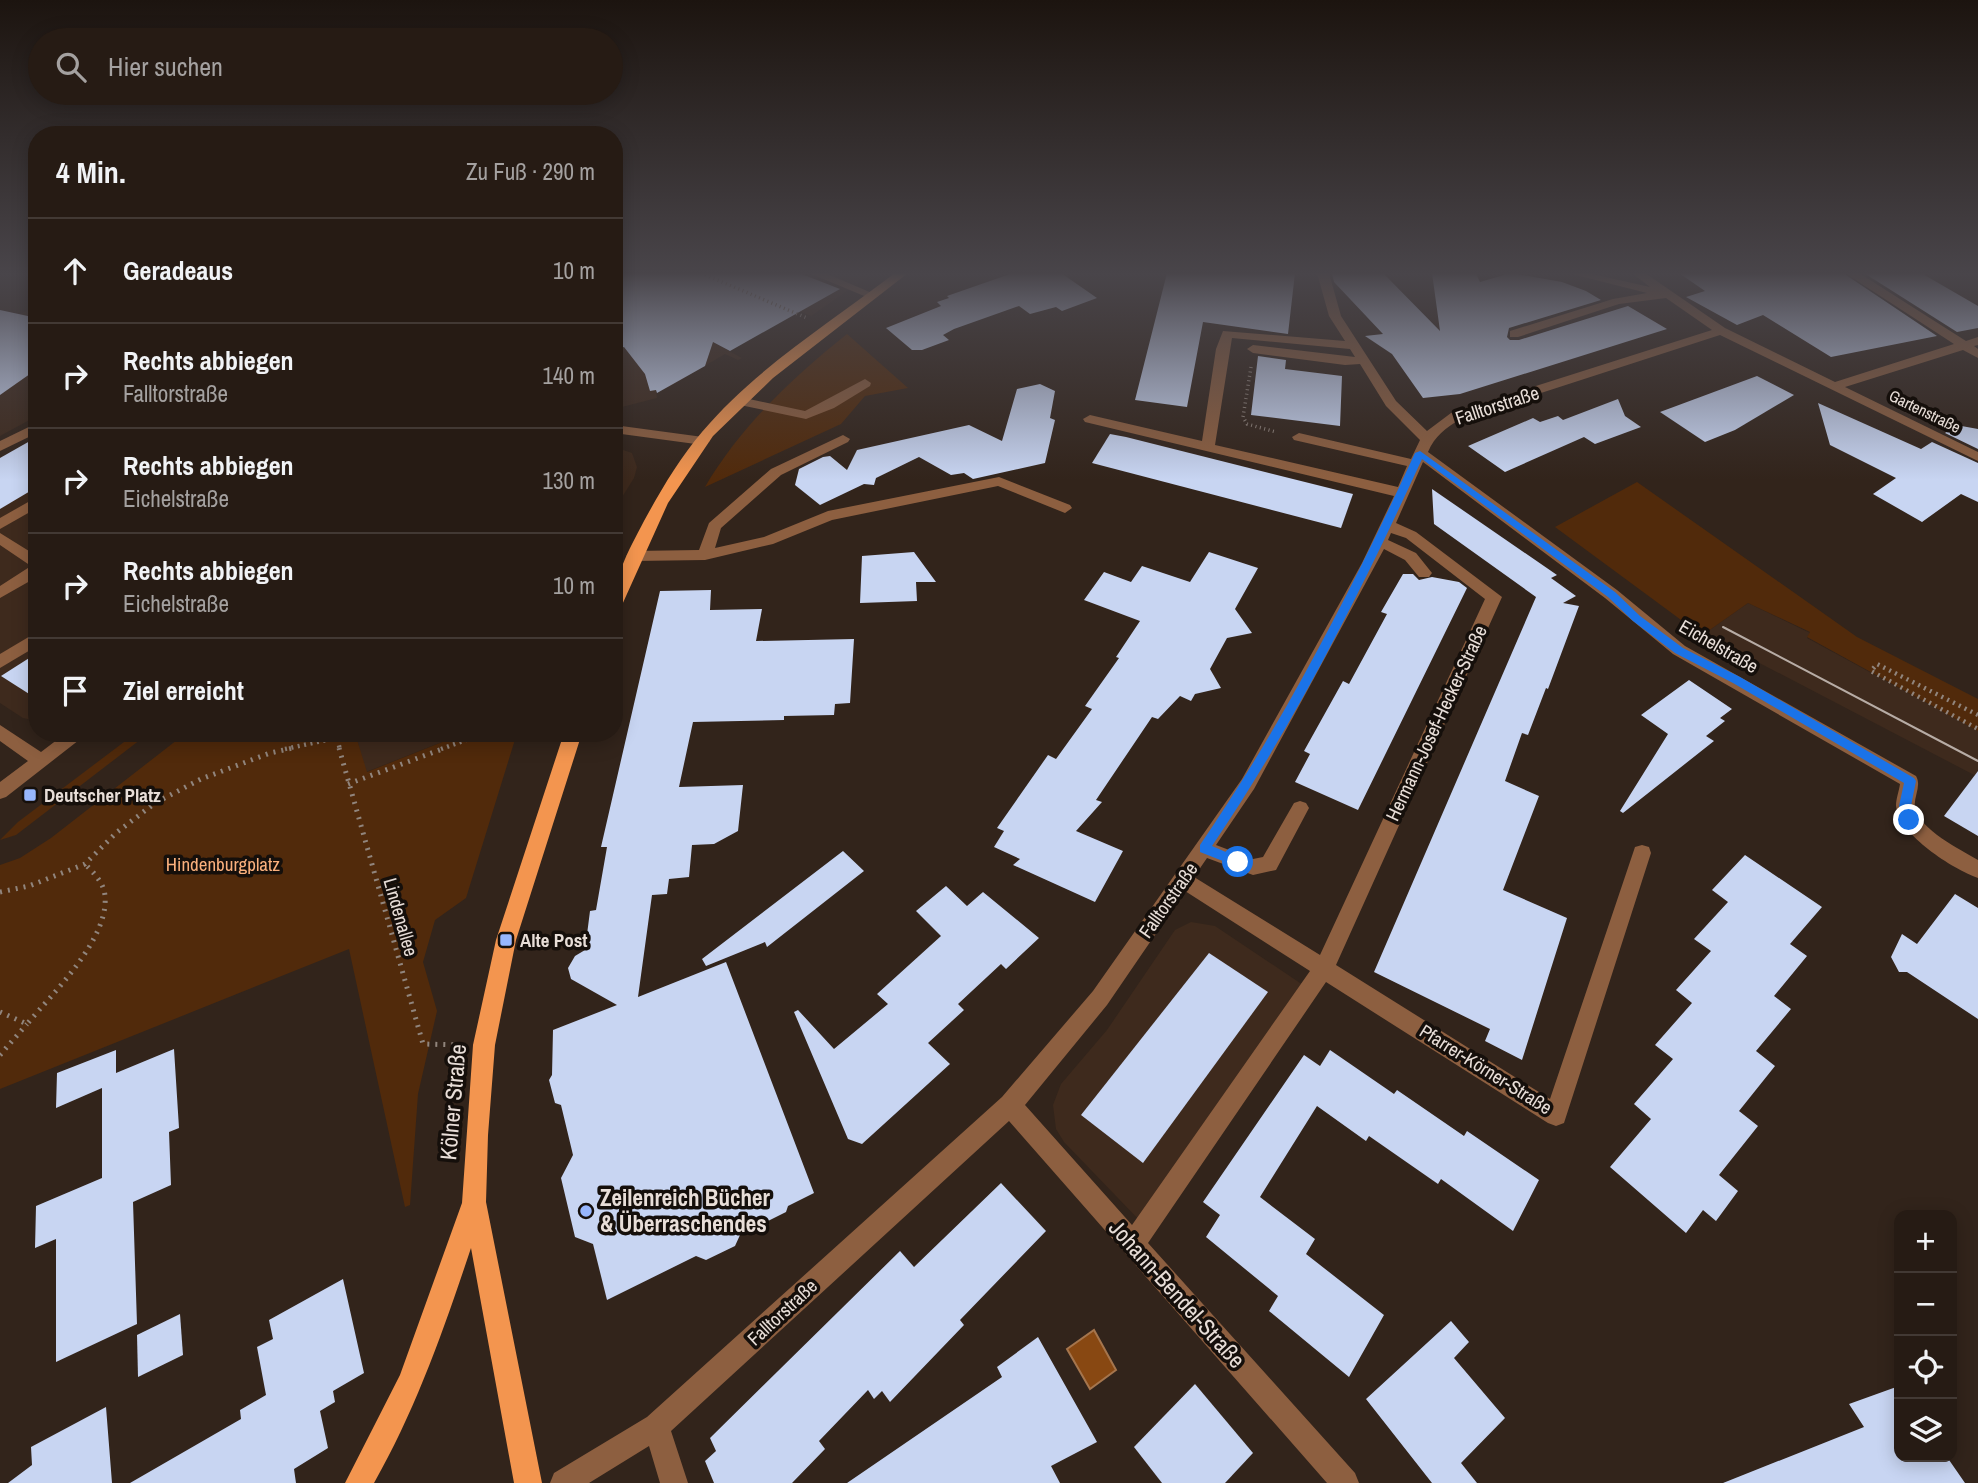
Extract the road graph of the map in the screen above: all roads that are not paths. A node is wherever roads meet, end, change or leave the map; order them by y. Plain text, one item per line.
1 (813, 342) edge
2 (1224, 342) edge
3 (1314, 342) edge
4 (1352, 342) edge
5 (1686, 342) edge
6 (1744, 342) edge
7 (1959, 342) edge
8 (1973, 342) edge
9 (1963, 345) junction
10 (1354, 346) junction
11 (1253, 349) dead end
12 (1978, 354) edge
13 (1363, 360) junction
14 (865, 383) dead end
15 (1834, 386) junction
16 (740, 401) junction
17 (1090, 419) dead end
18 (623, 428) edge
19 (28, 432) edge
20 (843, 439) dead end
21 (703, 441) junction
22 (1299, 442) dead end
23 (0, 447) edge
24 (1208, 448) junction
25 (1418, 457) junction
26 (1978, 457) edge
27 (1402, 493) junction
28 (28, 507) edge
29 (1065, 508) dead end
30 (0, 524) edge
31 (1382, 534) junction
32 (0, 538) edge
33 (705, 555) junction
34 (634, 556) junction
35 (28, 557) edge
36 (1424, 573) dead end
37 (623, 574) edge
38 (28, 576) edge
39 (0, 593) edge
40 (28, 644) edge
41 (0, 662) edge
42 (0, 732) edge
43 (67, 742) edge
44 (570, 742) edge
45 (41, 761) junction
46 (0, 792) edge
47 (1300, 808) dead end
48 (1204, 849) junction
49 (1642, 853) dead end
50 (1978, 870) edge
51 (1183, 880) junction
52 (1324, 968) junction
53 (1010, 1105) junction
54 (474, 1202) junction
55 (1133, 1244) junction
56 (656, 1426) junction
57 (359, 1483) edge
58 (528, 1483) edge
59 (564, 1483) edge
60 (674, 1483) edge
61 (1345, 1483) edge

1 - 16 main road
2 - 24 street
3 - 10 street
4 - 10 street, Eichelstraße
5 - 25 street, Falltorstraße
6 - 15 street, Gartenstraße
7 - 9 street
8 - 9 street
9 - 12 street
9 - 15 street
10 - 13 street, Eichelstraße
11 - 13 street
13 - 25 street, Eichelstraße
14 - 16 street
15 - 26 street, Gartenstraße
16 - 21 main road
17 - 24 street
18 - 21 street
19 - 23 street
20 - 33 street
21 - 34 main road
22 - 25 street
24 - 27 street
25 - 27 street, Falltorstraße
25 - 50 street, Eichelstraße
27 - 31 street, Falltorstraße
28 - 30 street
29 - 33 street
31 - 36 street
31 - 48 street, Falltorstraße
31 - 52 street, Hermann-Josef-Hecker-Straße
32 - 35 street
33 - 34 street
34 - 37 main road
38 - 39 street
40 - 41 street
42 - 45 street
43 - 45 street
44 - 54 main road, Kölner Straße
45 - 46 street
47 - 48 street
48 - 51 street, Falltorstraße
49 - 52 street, Pfarrer-Körner-Straße
51 - 52 street, Pfarrer-Körner-Straße
51 - 53 street, Falltorstraße
52 - 55 street
53 - 55 street, Johann-Bendel-Straße
53 - 56 street, Falltorstraße
54 - 57 main road
54 - 58 main road, Kölner Straße
55 - 61 street, Johann-Bendel-Straße
56 - 59 street, Falltorstraße
56 - 60 street

